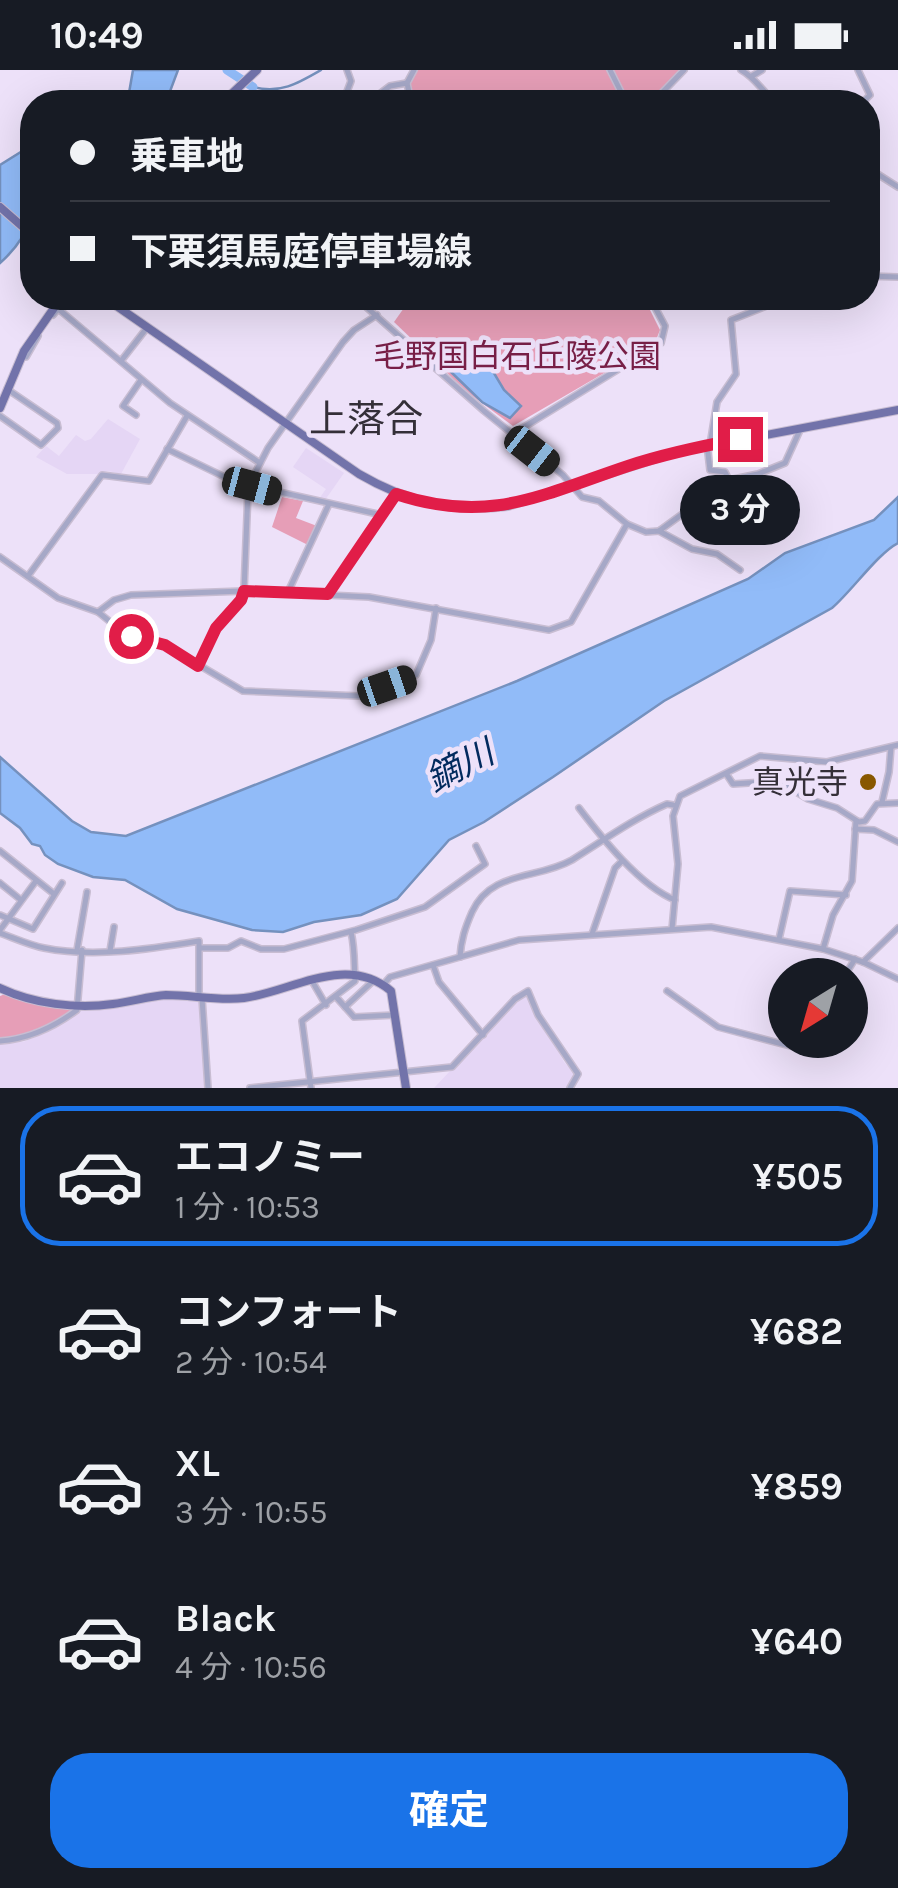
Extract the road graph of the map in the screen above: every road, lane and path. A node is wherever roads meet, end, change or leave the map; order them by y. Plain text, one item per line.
1 (257, 70) edge
2 (414, 70) edge
3 (684, 70) edge
4 (742, 70) edge
5 (762, 70) edge
6 (752, 76) junction
7 (407, 83) junction
8 (237, 90) edge
9 (385, 90) edge
10 (408, 90) edge
11 (665, 90) edge
12 (762, 90) edge
13 (0, 207) edge
14 (20, 224) edge
15 (53, 310) edge
16 (57, 310) edge
17 (59, 310) edge
18 (121, 310) edge
19 (371, 310) edge
20 (656, 310) edge
21 (756, 310) edge
22 (377, 315) junction
23 (146, 329) junction
24 (21, 357) junction
25 (121, 362) junction
26 (142, 380) junction
27 (8, 389) junction
28 (0, 408) edge
29 (898, 410) edge
30 (136, 415) dead end
31 (0, 416) edge
32 (187, 416) junction
33 (285, 423) junction
34 (801, 428) junction
35 (511, 434) junction
36 (708, 445) junction
37 (167, 449) junction
38 (260, 462) junction
39 (729, 480) junction
40 (249, 486) junction
41 (572, 486) junction
42 (396, 494) junction
43 (702, 498) junction
44 (725, 500) junction
45 (330, 503) junction
46 (790, 510) dead end
47 (382, 515) junction
48 (627, 524) junction
49 (658, 532) junction
50 (740, 534) dead end
51 (0, 557) edge
52 (740, 570) dead end
53 (28, 576) junction
54 (244, 591) junction
55 (288, 592) junction
56 (328, 594) junction
57 (436, 608) junction
58 (98, 612) junction
59 (198, 666) junction
60 (894, 746) edge
61 (726, 774) junction
62 (882, 802) junction
63 (898, 804) edge
64 (674, 805) junction
65 (579, 808) dead end
66 (856, 820) junction
67 (855, 829) junction
68 (604, 839) junction
69 (898, 842) edge
70 (476, 846) dead end
71 (0, 851) edge
72 (622, 861) junction
73 (36, 881) junction
74 (0, 883) edge
75 (62, 883) dead end
76 (87, 892) dead end
77 (54, 894) junction
78 (846, 895) junction
79 (22, 900) junction
80 (675, 900) junction
81 (0, 915) edge
82 (7, 920) junction
83 (114, 927) dead end
84 (898, 928) edge
85 (672, 929) junction
86 (0, 931) edge
87 (350, 932) junction
88 (592, 934) junction
89 (779, 939) junction
90 (201, 948) junction
91 (80, 950) junction
92 (110, 950) junction
93 (823, 950) junction
94 (460, 958) junction
95 (849, 958) edge
96 (863, 958) edge
97 (433, 965) junction
98 (868, 965) edge
99 (355, 976) junction
100 (898, 979) edge
101 (311, 980) junction
102 (372, 982) junction
103 (382, 985) junction
104 (0, 988) edge
105 (667, 991) dead end
106 (337, 997) junction
107 (200, 998) junction
108 (326, 1005) junction
109 (78, 1006) junction
110 (345, 1007) junction
111 (395, 1015) junction
112 (482, 1035) junction
113 (768, 1040) edge
114 (0, 1041) edge
115 (404, 1071) junction
116 (311, 1085) edge
117 (208, 1088) edge
118 (250, 1088) edge
119 (406, 1088) edge
120 (570, 1088) edge

1 - 8 main road
2 - 7 street
3 - 11 street
4 - 6 street
5 - 6 street
6 - 12 street
7 - 9 street
7 - 10 street
13 - 14 main road
15 - 24 main road
16 - 24 street
17 - 25 street
18 - 23 main road
19 - 22 street
20 - 35 street
21 - 36 street
22 - 33 street
22 - 35 street
23 - 25 street
23 - 33 main road
24 - 27 main road
25 - 26 street
26 - 30 street
26 - 32 street
27 - 28 main road
27 - 31 street
29 - 34 main road
32 - 37 street
32 - 38 street
33 - 38 street
33 - 42 main road
34 - 36 main road
34 - 39 street
35 - 41 street
36 - 39 street
36 - 41 main road
37 - 40 street
37 - 53 street
38 - 40 street
39 - 43 street
40 - 45 street
40 - 54 street
41 - 42 main road
41 - 48 street
42 - 47 street
43 - 44 street
43 - 49 street
44 - 46 street
44 - 50 street
45 - 47 street
45 - 55 street
47 - 56 street
48 - 49 street
48 - 57 street
49 - 52 street
51 - 53 street
53 - 58 street
54 - 55 street
54 - 58 street
54 - 59 street
55 - 56 street
56 - 57 street
57 - 59 street
58 - 59 street
60 - 61 street
60 - 62 street
61 - 64 street
61 - 66 street
62 - 63 street
62 - 66 street
64 - 68 street
64 - 80 street
65 - 68 street
66 - 67 street
67 - 69 street
67 - 78 street
68 - 72 street
68 - 94 street
70 - 87 street
71 - 73 street
72 - 80 street
72 - 88 street
73 - 77 street
73 - 79 street
74 - 79 street
75 - 77 street
76 - 91 street
77 - 82 street
78 - 89 street
78 - 93 street
79 - 82 street
80 - 85 street
81 - 82 street
82 - 86 street
83 - 92 street
84 - 96 street
85 - 88 street
85 - 89 street
86 - 91 street
87 - 90 street
87 - 99 street
88 - 94 street
89 - 93 street
90 - 92 street
90 - 107 street
91 - 92 street
91 - 109 street
93 - 95 street
94 - 97 street
97 - 103 street
97 - 112 street
98 - 100 street
99 - 101 main road
99 - 102 main road
99 - 106 street
101 - 107 main road
101 - 108 street
102 - 103 main road
102 - 110 street
103 - 111 main road
104 - 109 main road
105 - 113 street
106 - 108 street
106 - 110 street
107 - 109 main road
107 - 117 street
108 - 116 street
109 - 114 street
110 - 111 street
111 - 115 main road
112 - 115 street
112 - 120 street
115 - 116 street
115 - 119 main road
116 - 118 street

